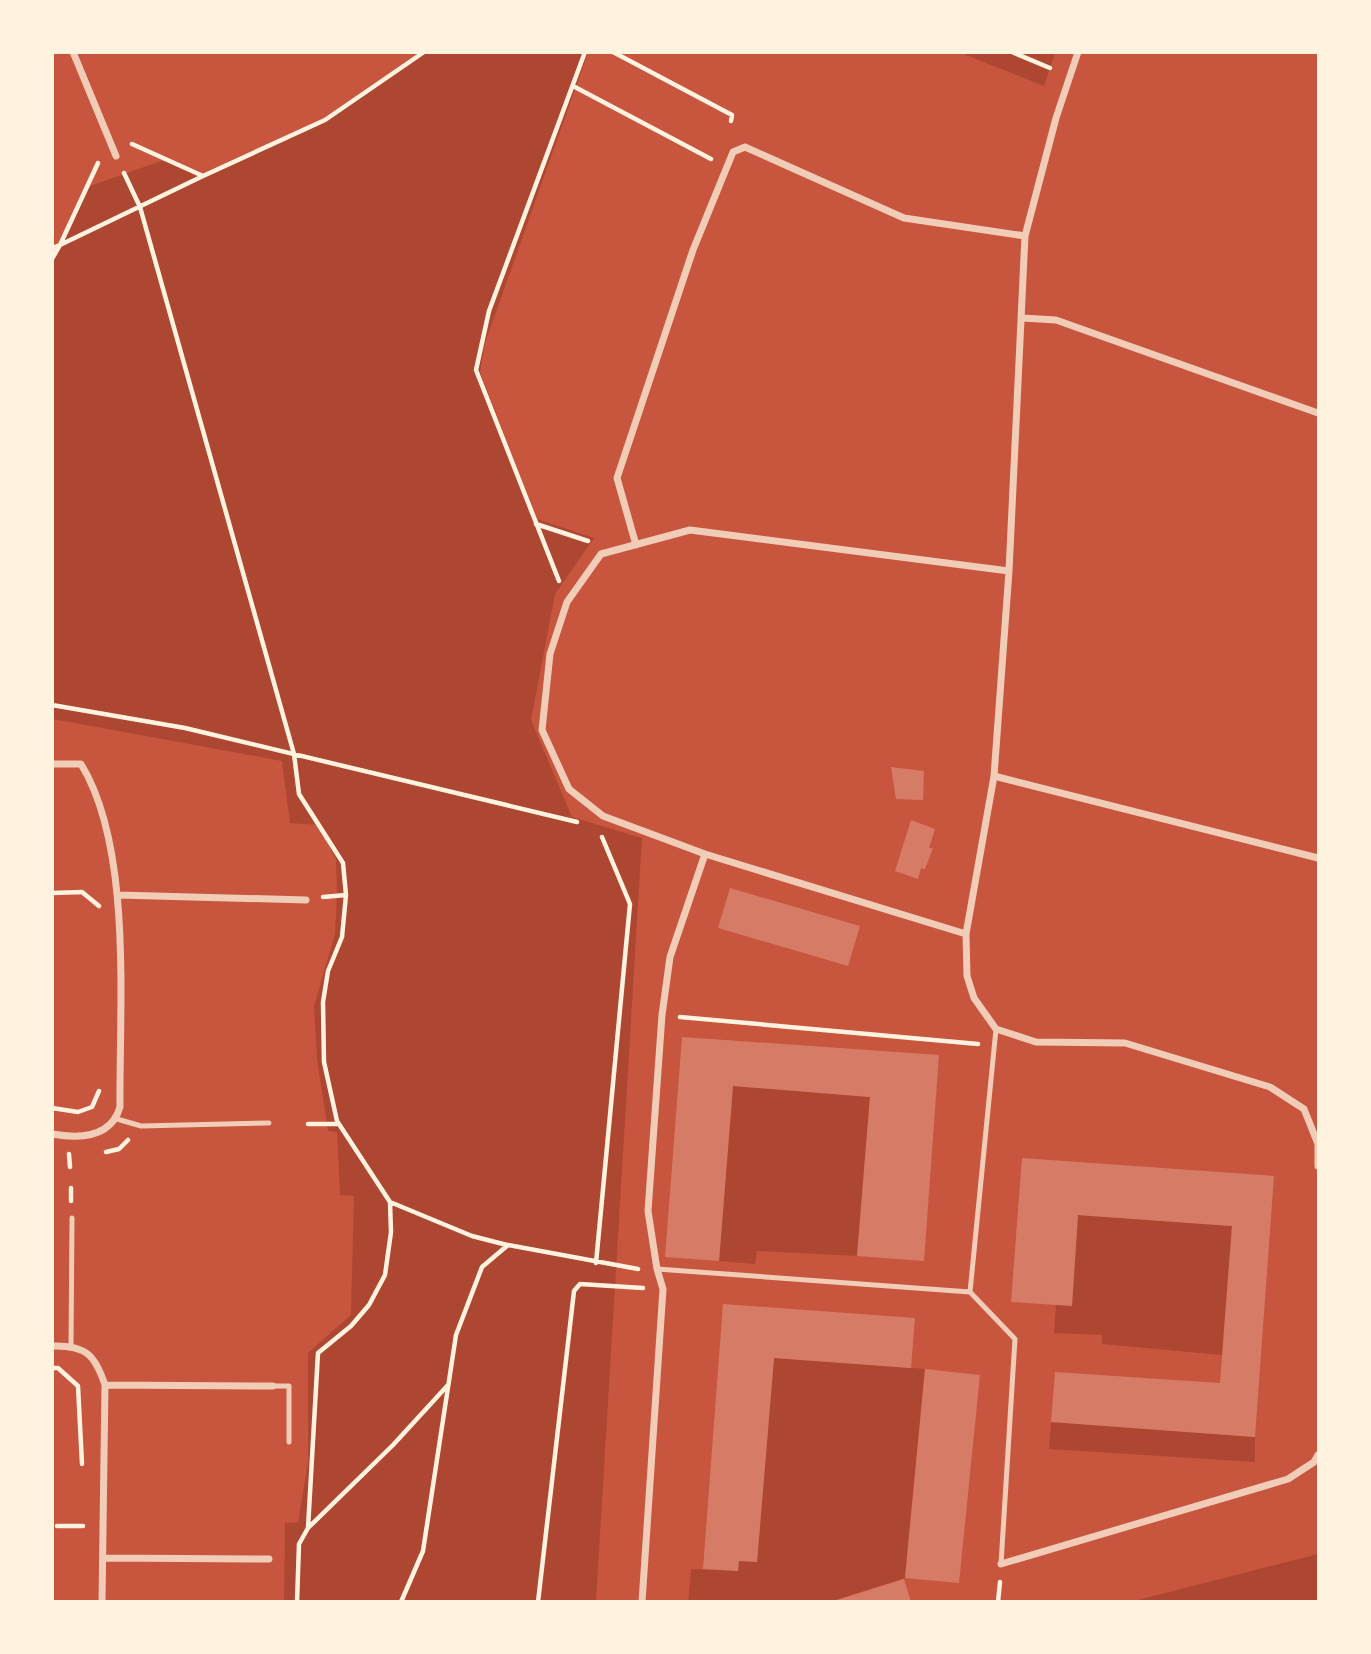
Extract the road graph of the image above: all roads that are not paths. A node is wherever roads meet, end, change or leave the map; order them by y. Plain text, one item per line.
1 (73, 52) edge
2 (1078, 52) edge
3 (117, 156) road end
4 (1025, 236) junction
5 (1022, 318) junction
6 (1318, 413) edge
7 (636, 545) junction
8 (1009, 571) junction
9 (52, 764) edge
10 (994, 775) junction
11 (705, 854) junction
12 (1318, 858) edge
13 (118, 895) junction
14 (306, 900) dead end
15 (966, 934) junction
16 (996, 1029) junction
17 (117, 1119) junction
18 (270, 1123) dead end
19 (52, 1134) edge
20 (1318, 1166) edge
21 (72, 1218) dead end
22 (657, 1269) junction
23 (970, 1292) junction
24 (52, 1346) edge
25 (71, 1346) junction
26 (105, 1385) junction
27 (273, 1386) joint
28 (289, 1442) dead end
29 (1318, 1455) edge
30 (104, 1558) junction
31 (268, 1559) dead end
32 (1002, 1564) joint
33 (102, 1601) edge
34 (642, 1601) edge

1 - 3 street
2 - 4 street
4 - 5 street
4 - 7 street
5 - 6 street
5 - 8 street
7 - 8 street
7 - 11 street
8 - 10 street
9 - 13 street
10 - 12 street
10 - 15 street
11 - 15 street
11 - 22 street
13 - 14 street
13 - 17 street
15 - 16 street
16 - 20 street
16 - 23 lane
17 - 18 lane
17 - 19 street
21 - 25 lane
22 - 23 lane
22 - 34 street
23 - 32 lane
24 - 25 street
25 - 26 street
26 - 27 street
26 - 30 street
27 - 28 lane
29 - 32 street
30 - 31 street
30 - 33 street

